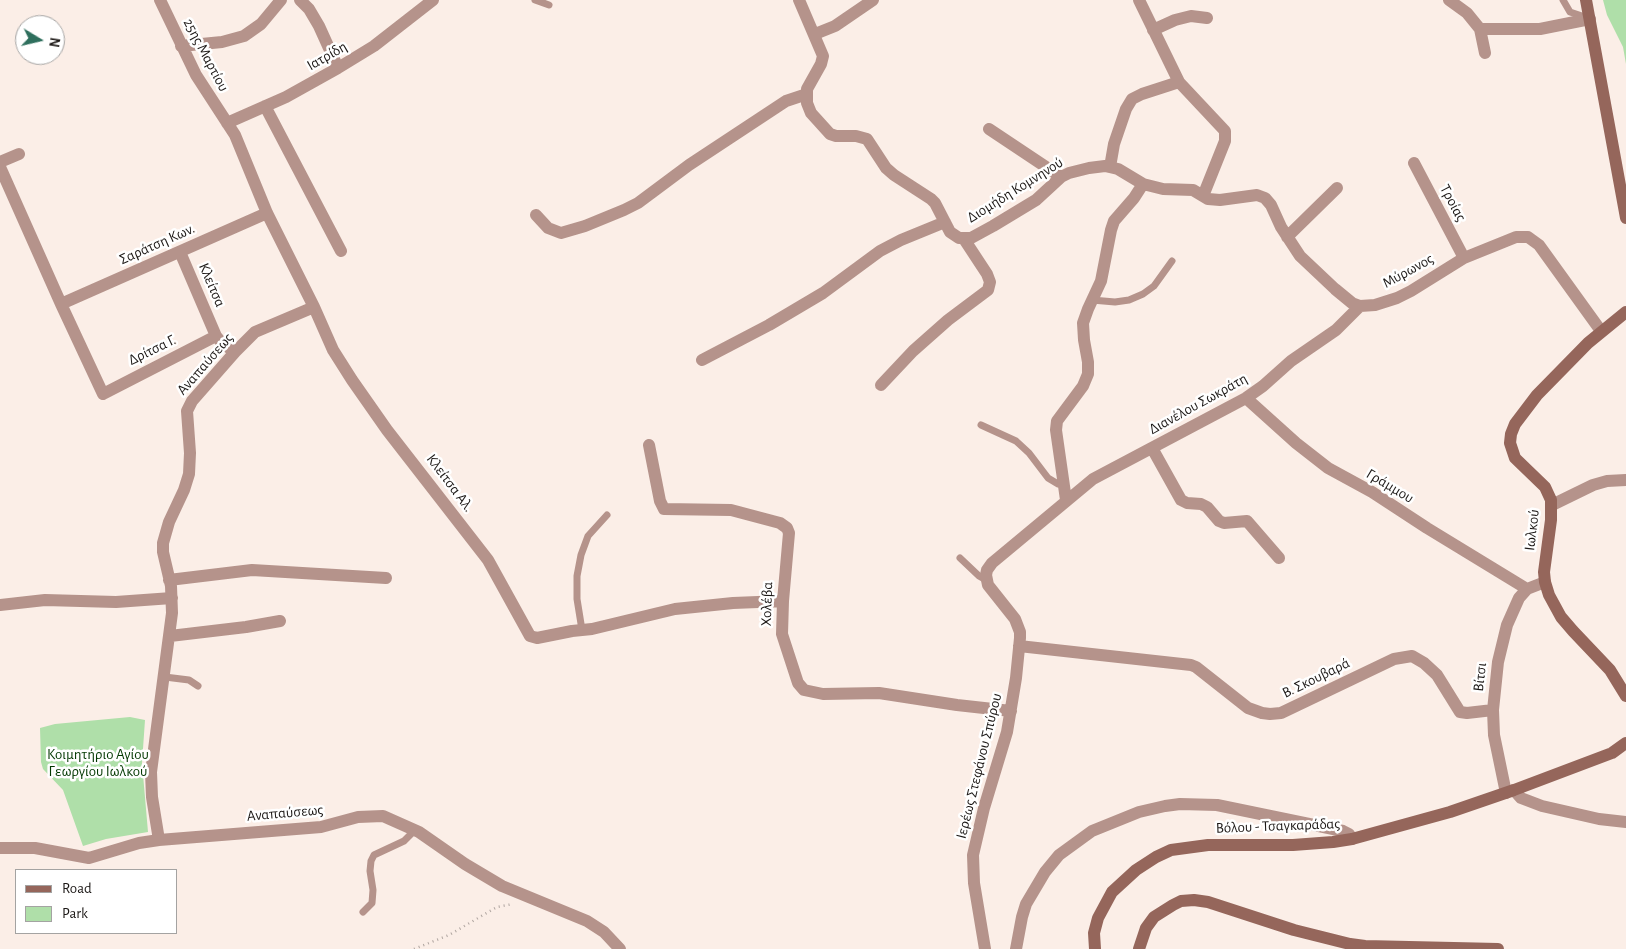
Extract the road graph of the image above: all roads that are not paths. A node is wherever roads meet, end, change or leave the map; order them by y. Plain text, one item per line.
1 (160, 0) edge
2 (281, 0) edge
3 (300, 0) edge
4 (433, 0) edge
5 (535, 0) edge
6 (799, 0) edge
7 (874, 0) edge
8 (1139, 0) edge
9 (1449, 0) edge
10 (1563, 0) edge
11 (1586, 0) edge
12 (549, 5) dead end
13 (1207, 18) dead end
14 (1590, 18) junction
15 (1480, 29) junction
16 (1153, 30) junction
17 (815, 34) junction
18 (182, 46) junction
19 (1485, 54) dead end
20 (338, 68) junction
21 (1179, 82) junction
22 (807, 94) junction
23 (265, 106) junction
24 (227, 123) junction
25 (989, 129) dead end
26 (19, 154) dead end
27 (0, 162) edge
28 (1414, 163) dead end
29 (0, 167) edge
30 (1110, 167) junction
31 (1061, 178) junction
32 (1143, 184) junction
33 (1337, 188) dead end
34 (1203, 196) junction
35 (267, 212) junction
36 (536, 216) dead end
37 (1626, 218) edge
38 (945, 222) junction
39 (1288, 237) junction
40 (964, 239) junction
41 (341, 251) dead end
42 (180, 252) junction
43 (1464, 258) junction
44 (1172, 261) dead end
45 (1092, 300) junction
46 (60, 304) junction
47 (1360, 306) junction
48 (314, 307) junction
49 (1626, 312) edge
50 (1601, 332) junction
51 (216, 336) junction
52 (235, 352) junction
53 (702, 360) dead end
54 (881, 385) dead end
55 (1246, 398) junction
56 (981, 425) dead end
57 (649, 445) dead end
58 (1152, 448) junction
59 (1626, 480) edge
60 (1064, 484) junction
61 (1066, 500) junction
62 (1552, 505) junction
63 (607, 515) dead end
64 (960, 558) dead end
65 (1279, 558) dead end
66 (386, 578) dead end
67 (169, 580) junction
68 (986, 580) junction
69 (1545, 582) junction
70 (1527, 589) junction
71 (172, 598) junction
72 (783, 601) junction
73 (0, 605) edge
74 (280, 621) dead end
75 (582, 630) junction
76 (170, 636) junction
77 (1019, 646) junction
78 (165, 677) junction
79 (198, 686) dead end
80 (1626, 696) edge
81 (1493, 710) junction
82 (1011, 711) junction
83 (1626, 743) edge
84 (1510, 792) junction
85 (1626, 822) edge
86 (415, 830) junction
87 (1352, 839) junction
88 (159, 840) junction
89 (0, 848) edge
90 (363, 912) dead end
91 (620, 949) edge
92 (985, 949) edge
93 (1016, 949) edge
94 (1095, 949) edge
95 (1139, 949) edge
96 (1498, 949) edge

1 - 18 street, 25ης Μαρτίου
2 - 18 street
3 - 20 street
4 - 20 street, Ιατρίδη
5 - 12 lane
6 - 17 street
7 - 17 street
8 - 16 street
9 - 15 street
10 - 14 lane
11 - 14 main road
13 - 16 street
14 - 15 street
14 - 37 main road
15 - 19 street
16 - 21 street
17 - 22 street
18 - 24 street, 25ης Μαρτίου
20 - 23 street, Ιατρίδη
21 - 30 street
21 - 34 street
22 - 36 street
22 - 38 street, Διομήδη Κομνηνού
23 - 24 street, Ιατρίδη
23 - 41 street
24 - 35 street, Κλείτσα Αλ.
25 - 31 street
26 - 27 street
28 - 43 street, Τροίας
29 - 46 street
30 - 31 street, Διομήδη Κομνηνού
30 - 32 street, Διομήδη Κομνηνού
31 - 40 street, Διομήδη Κομνηνού
32 - 34 street
32 - 45 street
33 - 39 street
34 - 39 street
35 - 42 street, Σαράτση Κων.
35 - 48 street, Κλείτσα Αλ.
38 - 40 street, Διομήδη Κομνηνού
38 - 53 street
39 - 47 street
40 - 54 street
42 - 46 street, Σαράτση Κων.
42 - 51 street, Κλείτσα
43 - 47 street, Μύρωνος
43 - 50 street, Μύρωνος
44 - 45 lane
45 - 60 street
46 - 51 street, Δρίτσα Γ.
47 - 55 street, Διανέλου Σωκράτη
48 - 52 street, Αναπαύσεως
48 - 75 street, Κλείτσα Αλ.
49 - 50 main road, Ιωλκού
50 - 62 main road, Ιωλκού
51 - 52 street, Κλείτσα
52 - 67 street, Αναπαύσεως
55 - 58 street, Διανέλου Σωκράτη
55 - 70 street, Γράμμου
56 - 60 lane
57 - 72 street, Χολέβα
58 - 61 street, Διανέλου Σωκράτη
58 - 65 street
59 - 62 street
60 - 61 street
61 - 68 street
62 - 69 main road, Ιωλκού
63 - 75 lane
64 - 68 lane
66 - 67 street
67 - 71 street, Αναπαύσεως
68 - 77 street, Ιερέως Στεφάνου Σπύρου
69 - 70 street
69 - 80 main road, Ιωλκού
70 - 81 street, Βίτσι
71 - 73 street
71 - 76 street, Αναπαύσεως
72 - 75 street, Κλείτσα Αλ.
72 - 82 street, Χολέβα
74 - 76 street
76 - 78 street, Αναπαύσεως
77 - 81 street, Β. Σκουβαρά
77 - 82 street, Ιερέως Στεφάνου Σπύρου
78 - 79 lane
78 - 88 street, Αναπαύσεως
81 - 84 street, Βίτσι
82 - 92 street, Ιερέως Στεφάνου Σπύρου
83 - 84 main road
84 - 85 street
84 - 87 main road, Βόλου - Τσαγκαράδας
86 - 88 street, Αναπαύσεως
86 - 90 lane
86 - 91 street, Αναπαύσεως
87 - 93 street
87 - 94 main road, Βόλου - Τσαγκαράδας
88 - 89 street
95 - 96 main road

